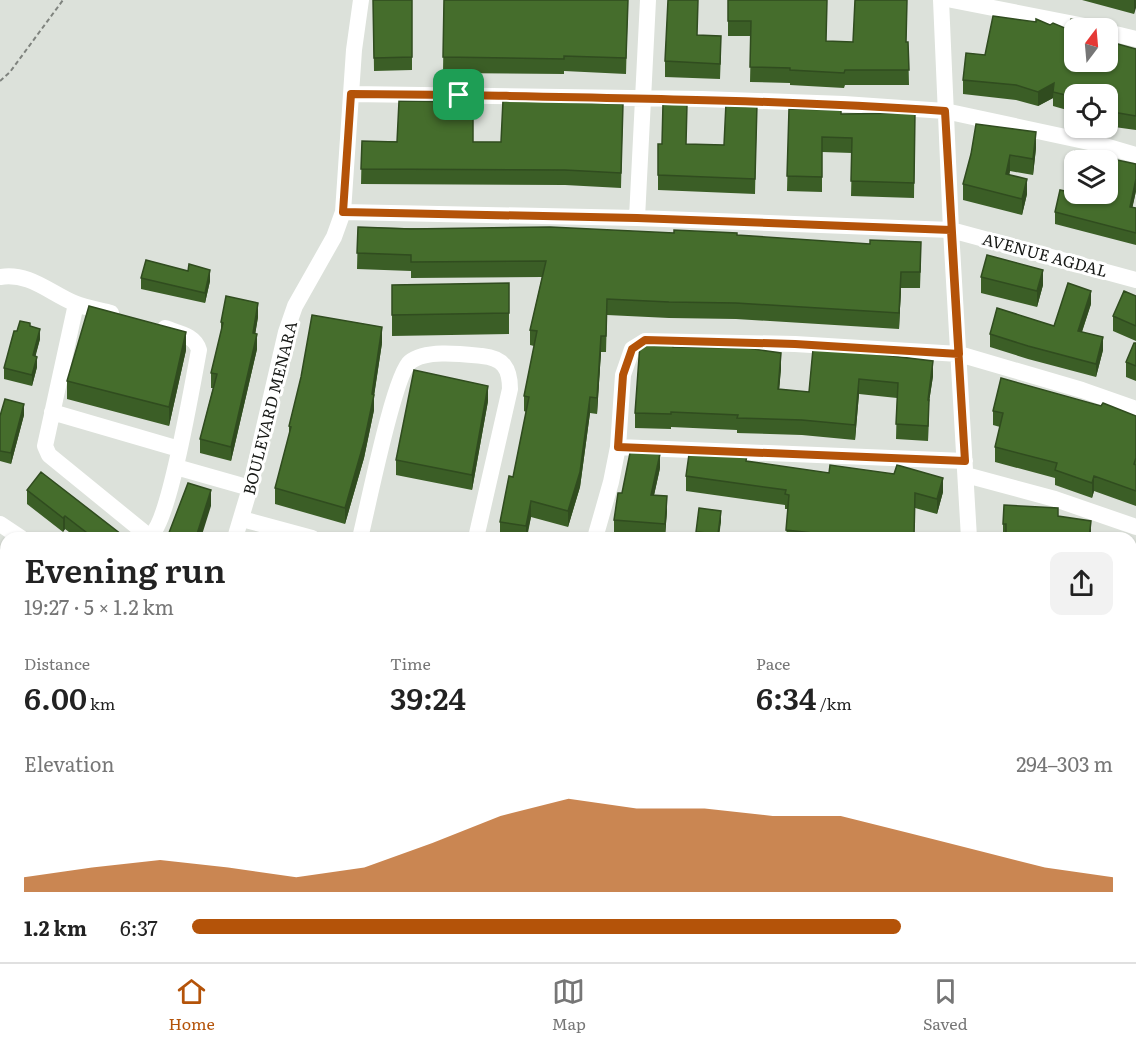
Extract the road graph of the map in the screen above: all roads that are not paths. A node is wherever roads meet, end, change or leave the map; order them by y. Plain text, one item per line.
1 (361, 0) edge
2 (648, 0) edge
3 (941, 0) edge
4 (952, 0) edge
5 (1064, 22) edge
6 (1118, 35) edge
7 (1136, 39) edge
8 (351, 94) junction
9 (643, 98) junction
10 (945, 111) junction
11 (1136, 155) edge
12 (343, 212) junction
13 (637, 218) junction
14 (951, 230) junction
15 (0, 277) edge
16 (1136, 280) edge
17 (76, 304) junction
18 (131, 319) edge
19 (153, 325) edge
20 (959, 354) junction
21 (1136, 409) edge
22 (52, 412) junction
23 (618, 447) junction
24 (179, 449) junction
25 (176, 467) junction
26 (965, 468) junction
27 (250, 488) junction
28 (242, 519) junction
29 (1136, 527) edge
30 (144, 532) edge
31 (153, 532) edge
32 (237, 532) edge
33 (290, 532) edge
34 (361, 532) edge
35 (477, 532) edge
36 (597, 532) edge
37 (969, 532) edge

1 - 8 street, BOULEVARD MENARA
2 - 9 street
3 - 10 street
4 - 5 street
6 - 7 street
8 - 9 street
8 - 12 street, BOULEVARD MENARA
9 - 10 street
9 - 13 street
10 - 11 street
10 - 14 street
12 - 13 street, AVENUE AGDAL
12 - 27 street, BOULEVARD MENARA
13 - 14 street, AVENUE AGDAL
14 - 16 street, AVENUE AGDAL
14 - 20 street
15 - 17 street
17 - 18 street
17 - 22 street
19 - 24 street
20 - 21 street
20 - 23 street
20 - 26 street
22 - 24 street
22 - 30 street
23 - 26 street
23 - 36 street
24 - 25 street
25 - 27 street
25 - 31 street
26 - 29 street
26 - 37 street
27 - 28 street, BOULEVARD MENARA
28 - 32 street, BOULEVARD MENARA
28 - 33 street
34 - 35 street

